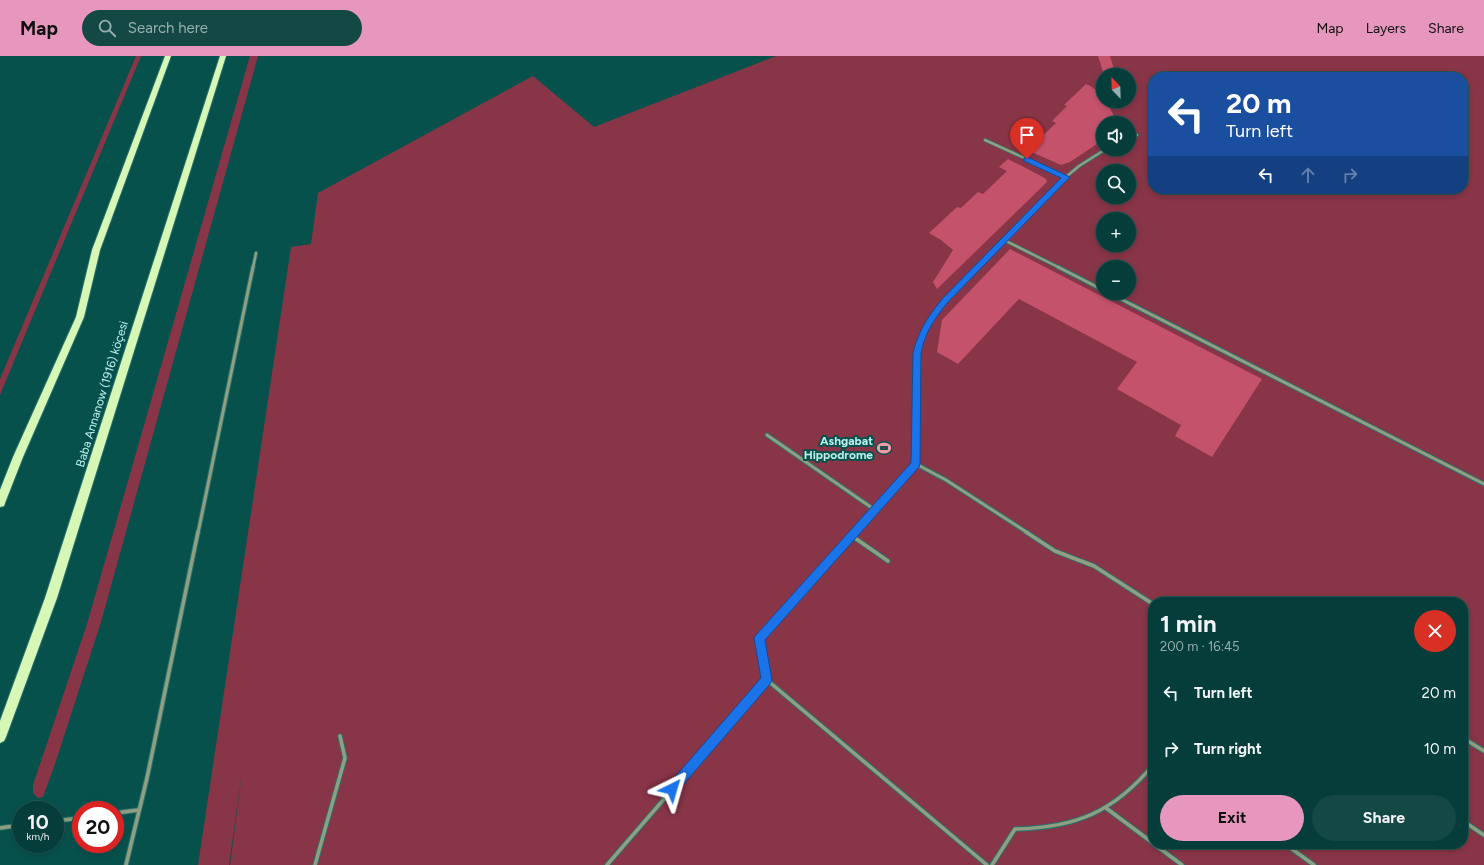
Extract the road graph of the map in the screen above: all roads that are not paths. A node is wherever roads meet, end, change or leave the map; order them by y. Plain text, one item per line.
1 (168, 56) edge
2 (223, 56) edge
3 (985, 140) dead end
4 (1096, 155) edge
5 (1066, 177) junction
6 (1004, 240) junction
7 (256, 253) dead end
8 (1096, 286) edge
9 (1123, 300) edge
10 (766, 435) dead end
11 (916, 464) junction
12 (1484, 484) edge
13 (0, 503) edge
14 (875, 510) junction
15 (852, 536) junction
16 (888, 561) dead end
17 (1148, 601) edge
18 (767, 680) junction
19 (340, 736) dead end
20 (0, 737) edge
21 (1468, 741) edge
22 (1484, 751) edge
23 (1148, 771) edge
24 (1106, 808) junction
25 (139, 810) junction
26 (124, 812) edge
27 (1468, 825) edge
28 (12, 826) edge
29 (0, 828) edge
30 (1484, 835) edge
31 (1148, 840) edge
32 (1161, 849) edge
33 (1292, 849) edge
34 (126, 865) edge
35 (315, 865) edge
36 (607, 865) edge
37 (987, 865) edge
38 (992, 865) edge
39 (1182, 865) edge
40 (1314, 865) edge

1 - 13 main road
2 - 20 main road, Baba Annanow (1916) köçesi
3 - 5 lane
4 - 5 lane
5 - 6 lane
6 - 8 lane
6 - 11 lane
7 - 25 lane
9 - 12 lane
10 - 14 lane
11 - 14 lane
11 - 17 lane
14 - 15 lane
15 - 16 lane
15 - 18 lane
18 - 36 lane
18 - 37 lane
19 - 35 lane
21 - 22 lane
23 - 24 lane
24 - 31 lane
24 - 38 lane
25 - 26 lane
25 - 34 lane
27 - 30 lane
28 - 29 lane
32 - 39 lane
33 - 40 lane

